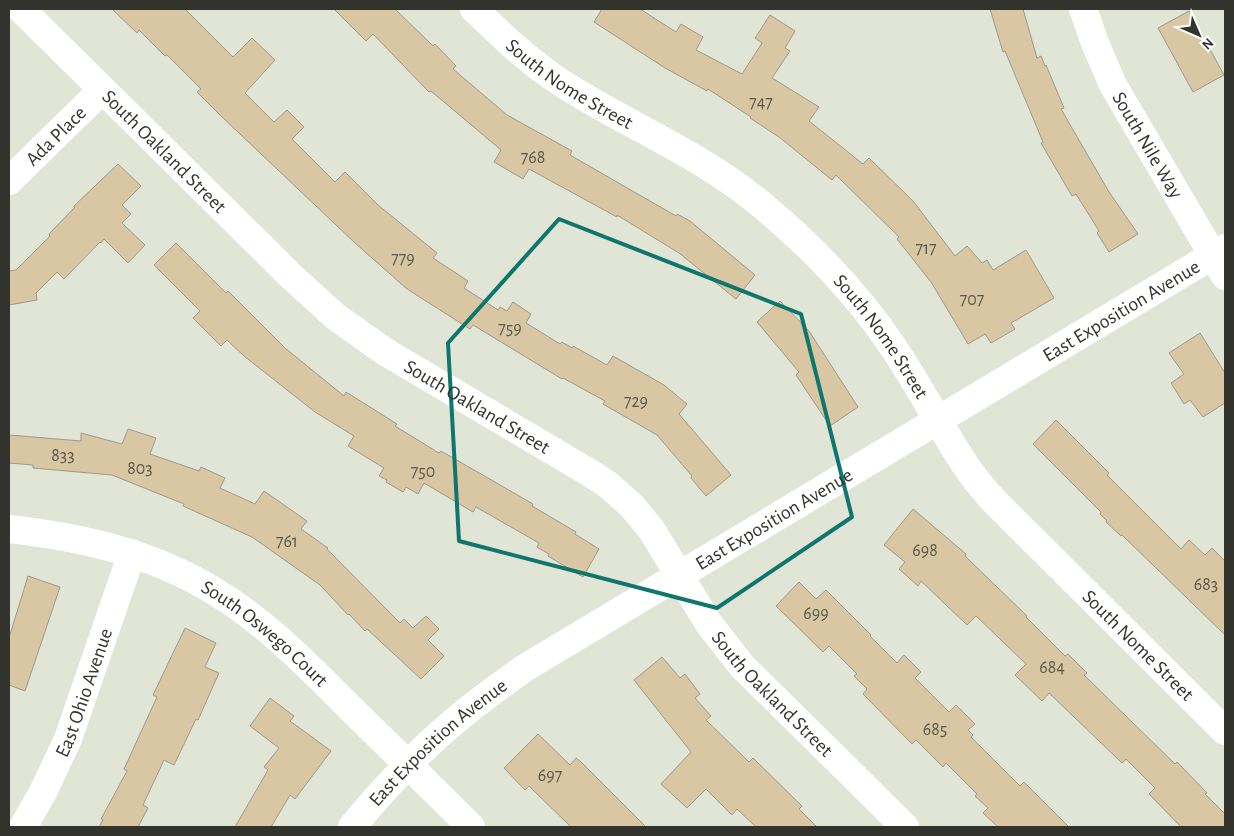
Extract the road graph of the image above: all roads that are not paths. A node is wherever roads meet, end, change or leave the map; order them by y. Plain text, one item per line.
1 (20, 9) edge
2 (474, 9) edge
3 (1083, 9) edge
4 (102, 90) junction
5 (9, 181) edge
6 (1221, 260) edge
7 (938, 420) junction
8 (9, 530) edge
9 (132, 553) junction
10 (679, 575) junction
11 (1225, 731) edge
12 (407, 764) junction
13 (23, 827) edge
14 (352, 827) edge
15 (471, 827) edge
16 (905, 827) edge

1 - 4 street, South Oakland Street
2 - 7 street, South Nome Street
3 - 6 street, South Nile Way
4 - 5 street, Ada Place
4 - 10 street, South Oakland Street
6 - 7 street, East Exposition Avenue
7 - 10 street, East Exposition Avenue
7 - 11 street, South Nome Street
8 - 9 street, South Oswego Court
9 - 12 street, South Oswego Court
9 - 13 street, East Ohio Avenue
10 - 12 street, East Exposition Avenue
10 - 16 street, South Oakland Street
12 - 14 street, East Exposition Avenue
12 - 15 street, South Oswego Court

